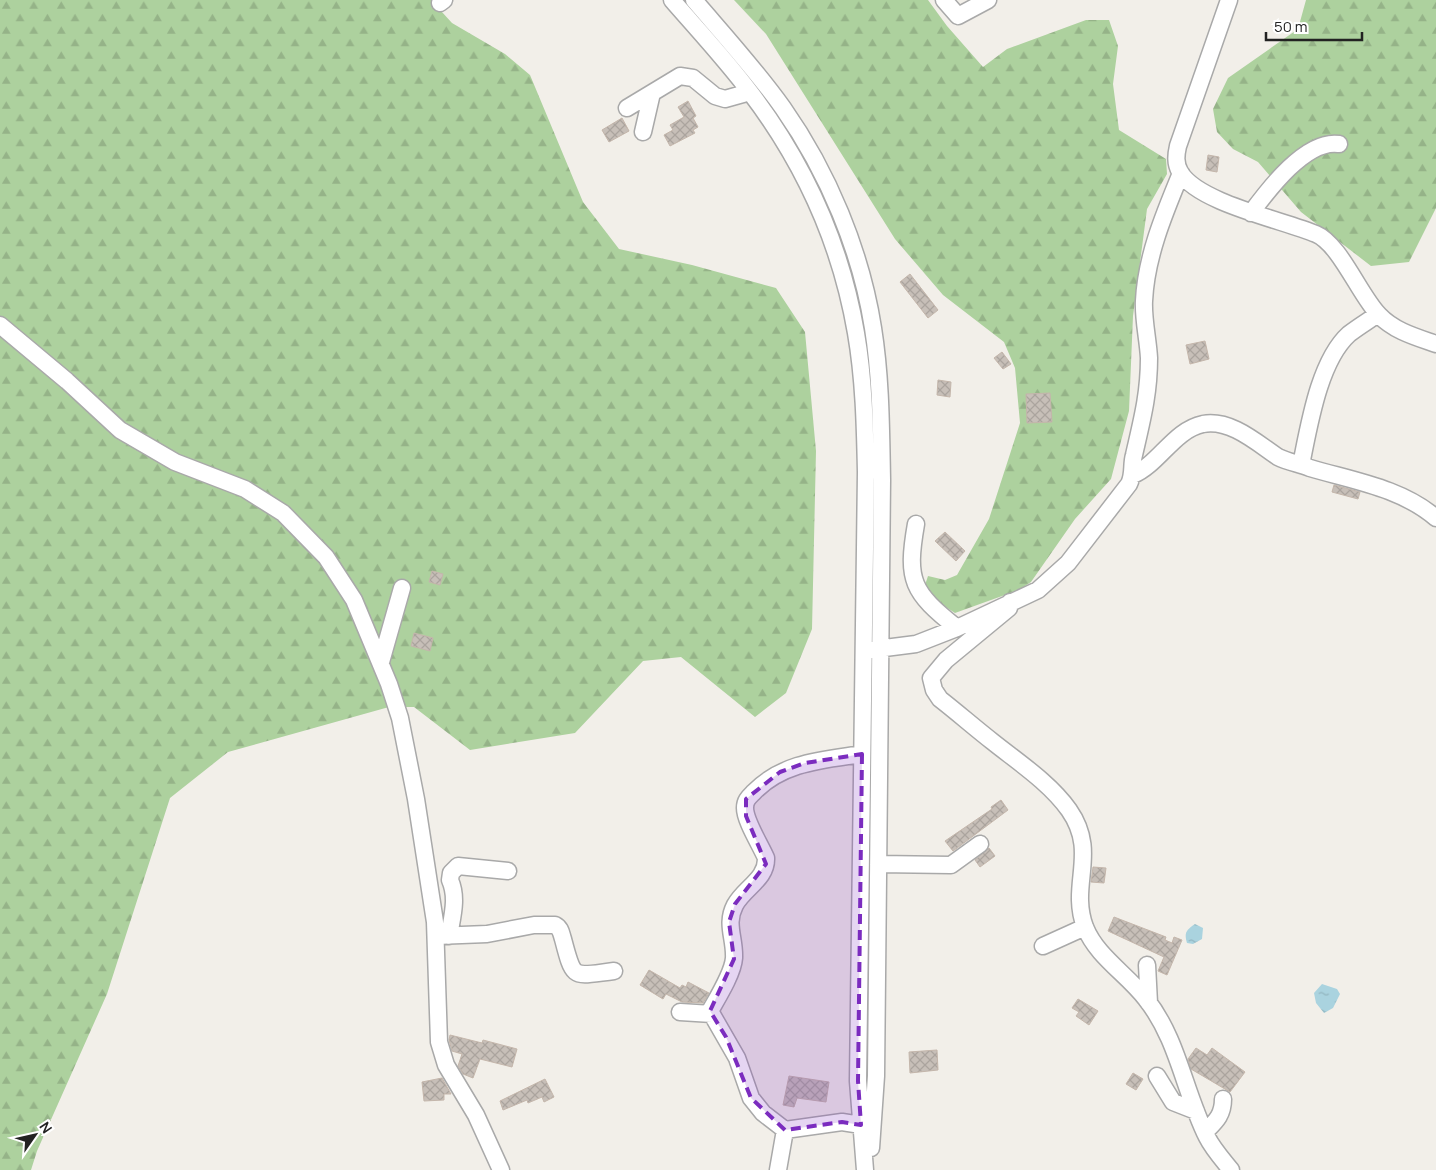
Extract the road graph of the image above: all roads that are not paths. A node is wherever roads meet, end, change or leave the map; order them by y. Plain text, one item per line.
1 (672, 0) edge
2 (694, 0) edge
3 (944, 0) edge
4 (988, 0) edge
5 (1229, 0) edge
6 (750, 92) junction
7 (652, 93) junction
8 (627, 108) dead end
9 (643, 132) dead end
10 (1339, 144) dead end
11 (1180, 173) junction
12 (1251, 213) junction
13 (1378, 314) junction
14 (0, 326) edge
15 (1436, 344) edge
16 (1301, 464) junction
17 (1134, 475) junction
18 (1436, 518) edge
19 (916, 524) dead end
20 (402, 588) dead end
21 (1010, 602) junction
22 (957, 628) junction
23 (872, 650) junction
24 (380, 662) junction
25 (862, 754) junction
26 (980, 844) dead end
27 (878, 864) junction
28 (508, 871) dead end
29 (1086, 927) junction
30 (443, 936) junction
31 (1043, 946) dead end
32 (1147, 965) dead end
33 (614, 971) dead end
34 (1149, 1002) junction
35 (680, 1012) dead end
36 (712, 1014) junction
37 (1157, 1076) dead end
38 (1223, 1099) dead end
39 (1196, 1111) junction
40 (861, 1125) junction
41 (784, 1130) junction
42 (1205, 1132) junction
43 (501, 1170) edge
44 (778, 1170) edge
45 (866, 1170) edge
46 (1232, 1170) edge

1 - 6 street
2 - 23 street
3 - 4 street
5 - 11 street
6 - 7 street
6 - 23 street
7 - 8 street
7 - 9 street
10 - 12 street
11 - 12 street
11 - 17 street
12 - 13 street
13 - 15 street
13 - 16 street
14 - 24 street
16 - 17 street
16 - 18 street
17 - 21 street
19 - 22 street
20 - 24 street
21 - 22 street
21 - 29 street
22 - 23 street
23 - 25 street
23 - 27 street
24 - 30 street
25 - 36 street
25 - 40 street
26 - 27 street
27 - 45 street
28 - 30 street
29 - 31 street
29 - 34 street
30 - 33 street
30 - 43 street
32 - 34 street
34 - 39 street
35 - 36 street
36 - 41 street
37 - 39 street
38 - 42 street
39 - 42 street
40 - 41 street
40 - 45 street
41 - 44 street
42 - 46 street

